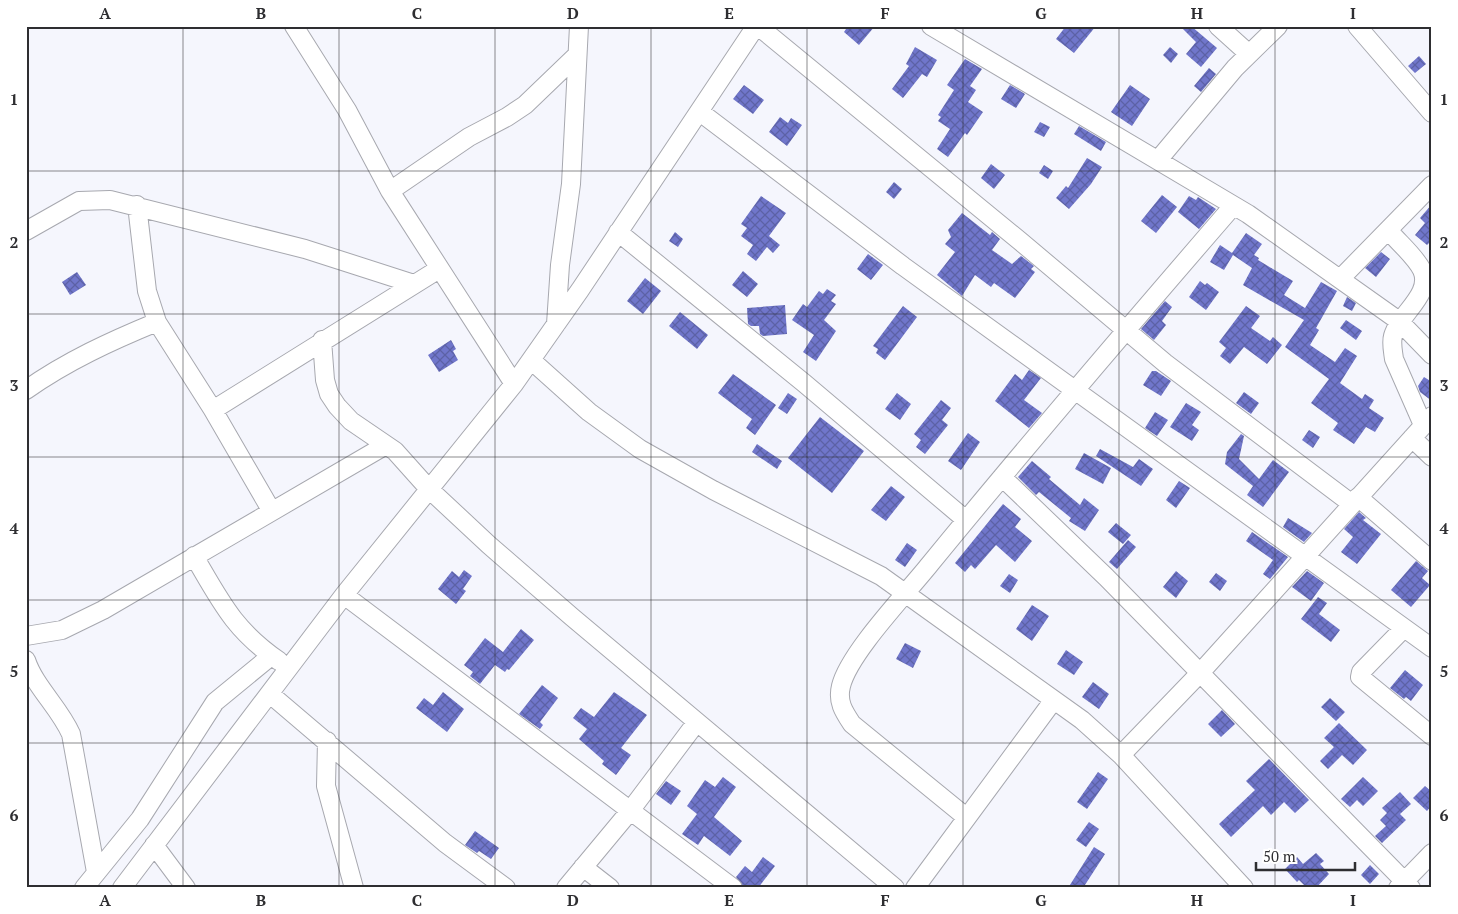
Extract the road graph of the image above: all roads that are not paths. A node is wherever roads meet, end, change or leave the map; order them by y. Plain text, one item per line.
1 (294, 26) edge
2 (579, 26) edge
3 (757, 26) edge
4 (931, 26) edge
5 (1218, 26) edge
6 (1278, 26) edge
7 (1357, 26) edge
8 (1249, 54) junction
9 (576, 56) junction
10 (700, 112) junction
11 (1432, 113) edge
12 (1158, 160) junction
13 (1432, 185) edge
14 (390, 191) junction
15 (137, 205) junction
16 (1233, 206) junction
17 (26, 231) edge
18 (1389, 231) junction
19 (618, 232) junction
20 (439, 269) junction
21 (1341, 278) junction
22 (414, 284) junction
23 (1399, 321) junction
24 (157, 322) junction
25 (556, 324) junction
26 (1126, 330) junction
27 (322, 340) junction
28 (1432, 355) edge
29 (531, 360) junction
30 (514, 384) junction
31 (26, 390) edge
32 (1074, 391) junction
33 (213, 410) junction
34 (1428, 420) edge
35 (1412, 438) junction
36 (386, 445) junction
37 (1432, 457) edge
38 (1002, 478) junction
39 (430, 489) junction
40 (1355, 500) junction
41 (271, 510) junction
42 (966, 520) junction
43 (194, 556) junction
44 (1305, 556) junction
45 (1432, 561) edge
46 (906, 593) junction
47 (344, 595) junction
48 (1404, 628) junction
49 (26, 636) edge
50 (1432, 648) edge
51 (271, 656) junction
52 (26, 660) edge
53 (288, 668) junction
54 (1200, 673) junction
55 (270, 694) junction
56 (1053, 700) junction
57 (696, 723) junction
58 (1432, 736) edge
59 (327, 741) junction
60 (1121, 754) junction
61 (630, 811) junction
62 (966, 817) junction
63 (154, 845) junction
64 (1432, 853) edge
65 (583, 867) junction
66 (96, 872) junction
67 (1404, 886) edge
68 (84, 888) edge
69 (122, 888) edge
70 (186, 888) edge
71 (354, 888) edge
72 (506, 888) edge
73 (566, 888) edge
74 (610, 888) edge
75 (733, 888) edge
76 (895, 888) edge
77 (914, 888) edge
78 (1244, 888) edge

1 - 14 street
2 - 9 street
3 - 10 street
3 - 26 street
4 - 12 street
5 - 8 street
6 - 8 street
7 - 11 street
8 - 12 street
9 - 14 street
9 - 25 street
10 - 19 street
10 - 32 street
12 - 16 street
13 - 18 street
14 - 20 street
15 - 17 street
15 - 22 street
15 - 24 street
16 - 21 street
16 - 26 street
18 - 21 street
18 - 23 street
19 - 25 street
19 - 42 street
20 - 22 street
20 - 30 street
21 - 23 street
22 - 27 street
23 - 28 street
23 - 34 street
24 - 31 street
24 - 33 street
25 - 29 street
26 - 32 street
26 - 40 street
27 - 33 street
27 - 36 street
29 - 30 street
29 - 46 street
30 - 39 street
32 - 38 street
32 - 44 street
33 - 41 street
34 - 35 street
35 - 37 street
35 - 40 street
36 - 39 street
36 - 41 street
38 - 42 street
38 - 54 street
39 - 47 street
39 - 57 street
40 - 44 street
40 - 45 street
41 - 43 street
42 - 46 street
43 - 49 street
43 - 51 street
44 - 48 street
44 - 54 street
46 - 56 street
46 - 62 street
47 - 53 street
47 - 61 street
48 - 50 street
48 - 58 street
51 - 53 street
51 - 66 street
52 - 66 street
53 - 55 street
54 - 60 street
54 - 67 street
55 - 59 street
55 - 63 street
56 - 60 street
56 - 62 street
57 - 61 street
57 - 76 street
59 - 71 street
59 - 72 street
60 - 78 street
61 - 65 street
61 - 75 street
62 - 77 street
63 - 69 street
63 - 70 street
64 - 67 street
65 - 73 street
65 - 74 street
66 - 68 street

